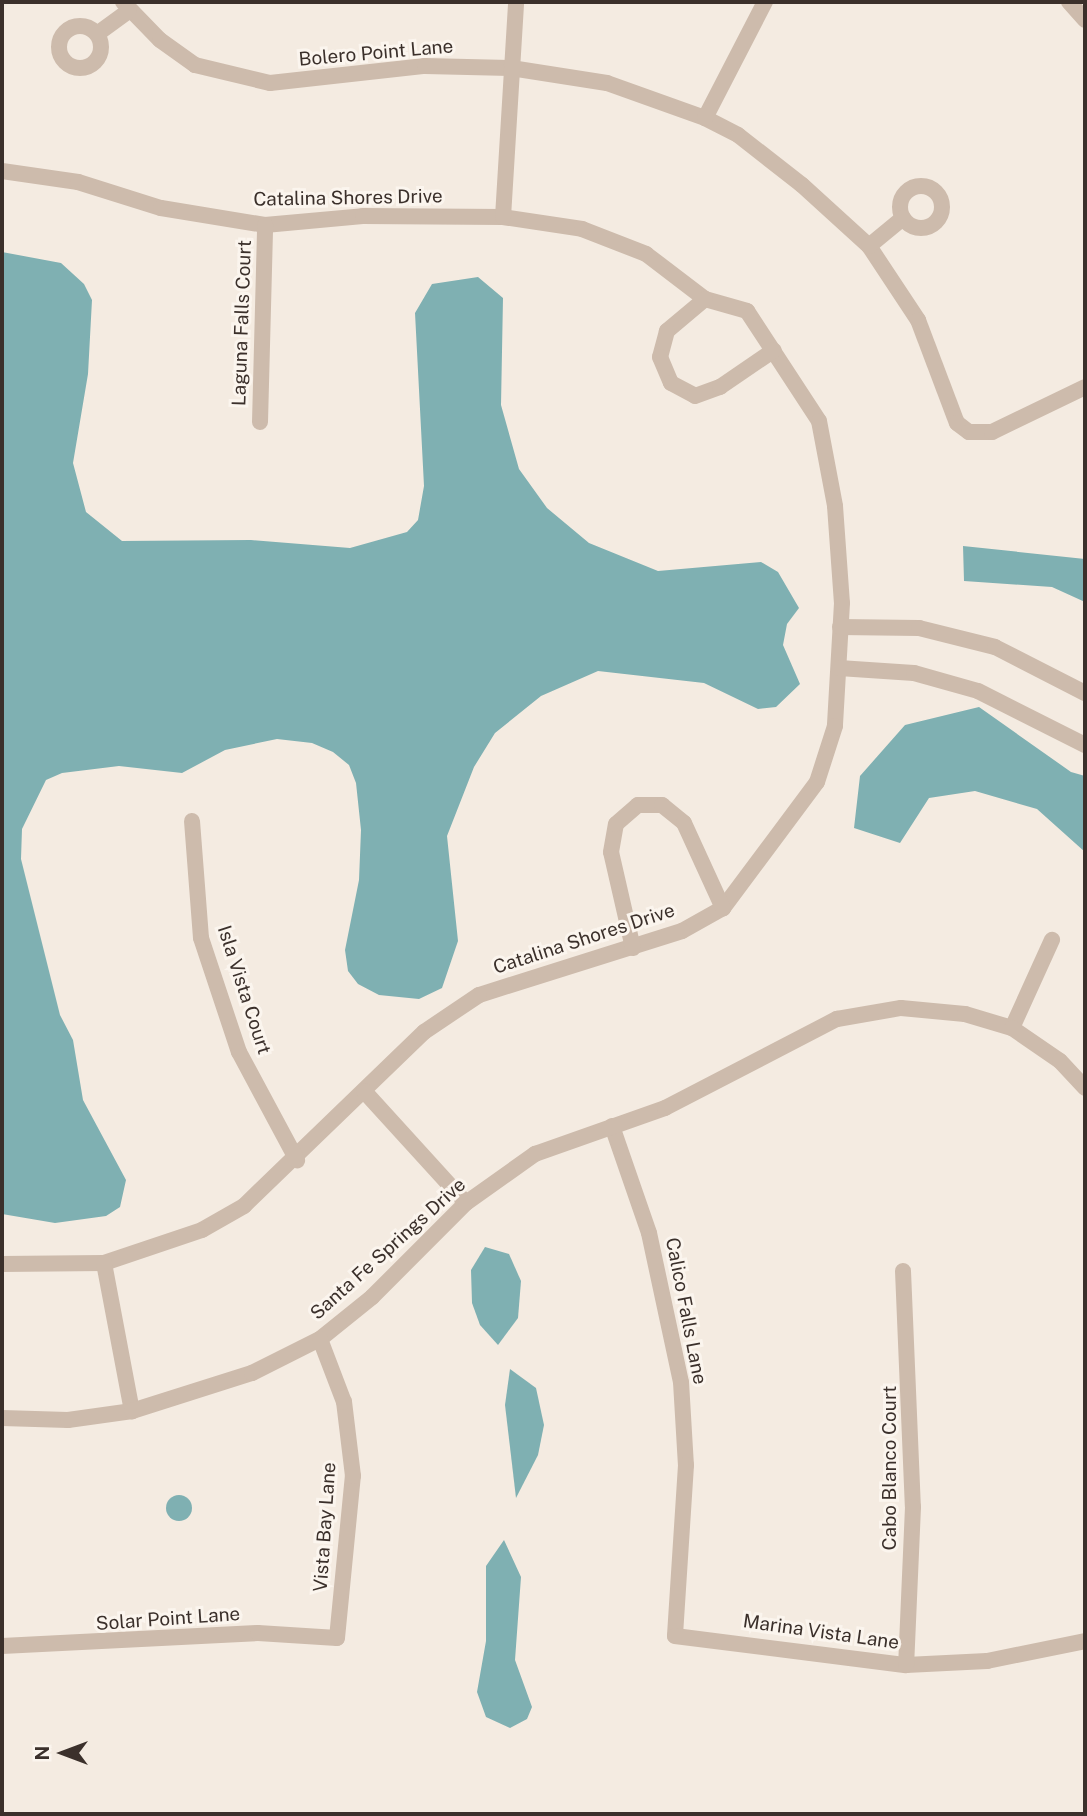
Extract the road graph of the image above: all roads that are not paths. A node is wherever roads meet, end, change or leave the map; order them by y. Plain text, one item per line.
1 (516, 2) edge
2 (765, 2) edge
3 (1069, 2) edge
4 (126, 6) edge
5 (1085, 20) edge
6 (97, 34) dead end
7 (511, 68) junction
8 (705, 118) junction
9 (2, 171) edge
10 (503, 217) junction
11 (903, 218) dead end
12 (265, 225) junction
13 (869, 246) junction
14 (705, 299) junction
15 (774, 350) junction
16 (1085, 387) edge
17 (260, 422) dead end
18 (840, 627) junction
19 (839, 668) junction
20 (1085, 693) edge
21 (1085, 745) edge
22 (192, 821) dead end
23 (723, 908) junction
24 (1052, 940) dead end
25 (633, 948) junction
26 (1012, 1028) junction
27 (1085, 1088) edge
28 (364, 1091) junction
29 (612, 1126) junction
30 (298, 1160) junction
31 (466, 1203) junction
32 (104, 1263) junction
33 (2, 1264) edge
34 (903, 1271) dead end
35 (320, 1339) junction
36 (132, 1411) junction
37 (2, 1418) edge
38 (675, 1636) joint
39 (337, 1639) joint
40 (1085, 1642) edge
41 (2, 1646) edge
42 (906, 1665) junction

1 - 7 street
2 - 8 street
3 - 5 street
4 - 6 street
4 - 7 street, Bolero Point Lane
7 - 8 street, Bolero Point Lane
7 - 10 street
8 - 13 street, Bolero Point Lane
9 - 12 street, Catalina Shores Drive
10 - 12 street, Catalina Shores Drive
10 - 14 street, Catalina Shores Drive
11 - 13 street
12 - 17 street, Laguna Falls Court
13 - 16 street, Bolero Point Lane
14 - 15 street, Catalina Shores Drive
14 - 15 street
15 - 18 street, Catalina Shores Drive
18 - 19 street, Catalina Shores Drive
18 - 20 street
19 - 21 street
19 - 23 street, Catalina Shores Drive
22 - 30 street, Isla Vista Court
23 - 25 street, Catalina Shores Drive
23 - 25 street
24 - 26 street
25 - 28 street, Catalina Shores Drive
26 - 27 street, Santa Fe Springs Drive
26 - 29 street, Santa Fe Springs Drive
28 - 30 street, Catalina Shores Drive
28 - 31 street
29 - 31 street, Santa Fe Springs Drive
29 - 38 street, Calico Falls Lane
30 - 32 street, Catalina Shores Drive
31 - 35 street, Santa Fe Springs Drive
32 - 33 street, Catalina Shores Drive
32 - 36 street
34 - 42 street, Cabo Blanco Court
35 - 36 street, Santa Fe Springs Drive
35 - 39 street, Vista Bay Lane
36 - 37 street, Santa Fe Springs Drive
38 - 42 street, Marina Vista Lane
39 - 41 street, Solar Point Lane
40 - 42 street, Marina Vista Lane

